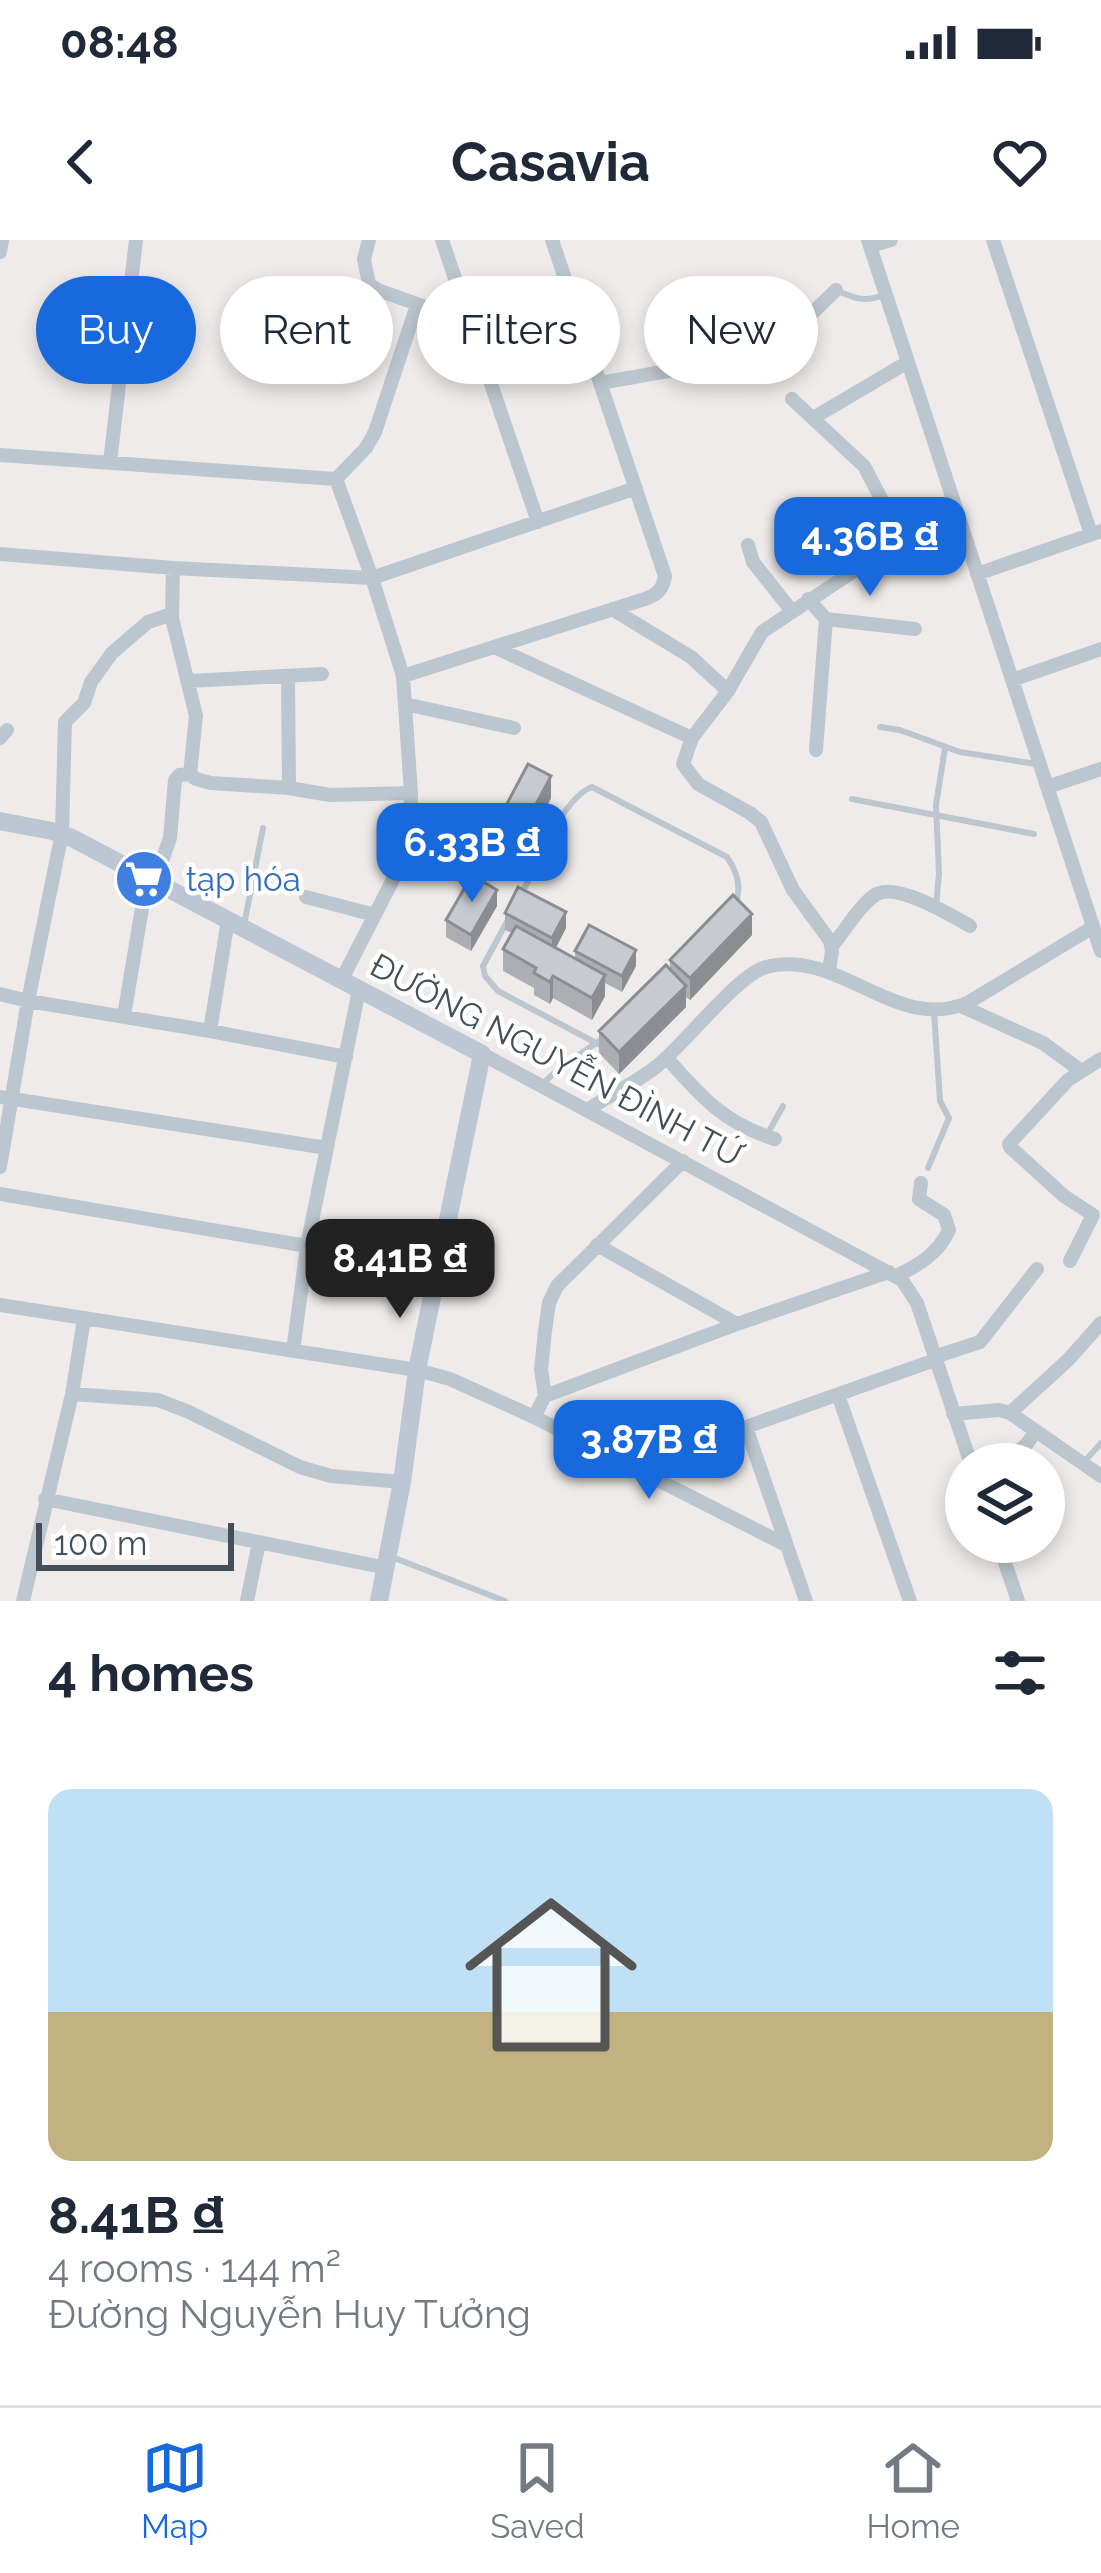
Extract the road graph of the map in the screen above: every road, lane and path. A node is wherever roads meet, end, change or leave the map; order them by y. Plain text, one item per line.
1 (2, 240) edge
2 (136, 240) edge
3 (368, 240) edge
4 (442, 240) edge
5 (552, 240) edge
6 (891, 240) edge
7 (994, 240) edge
8 (869, 243) edge
9 (0, 252) edge
10 (454, 276) edge
11 (564, 276) edge
12 (836, 290) joint
13 (886, 293) junction
14 (417, 305) joint
15 (908, 362) junction
16 (620, 379) edge
17 (491, 384) edge
18 (600, 384) edge
19 (792, 400) dead end
20 (813, 418) junction
21 (0, 455) edge
22 (110, 461) junction
23 (336, 479) junction
24 (636, 488) junction
25 (958, 516) junction
26 (538, 523) junction
27 (896, 530) junction
28 (1096, 533) edge
29 (748, 545) dead end
30 (0, 554) edge
31 (173, 568) junction
32 (977, 574) junction
33 (372, 578) junction
34 (808, 599) junction
35 (612, 609) junction
36 (791, 610) junction
37 (172, 614) junction
38 (826, 619) junction
39 (915, 629) dead end
40 (494, 647) junction
41 (1101, 649) edge
42 (322, 674) dead end
43 (288, 676) junction
44 (403, 676) junction
45 (1012, 680) junction
46 (188, 681) junction
47 (728, 691) junction
48 (405, 704) junction
49 (880, 727) dead end
50 (514, 728) dead end
51 (692, 738) junction
52 (945, 748) junction
53 (816, 750) dead end
54 (1040, 765) junction
55 (1101, 769) edge
56 (190, 774) junction
57 (1047, 787) junction
58 (289, 788) junction
59 (411, 793) junction
60 (852, 800) dead end
61 (936, 815) junction
62 (0, 821) edge
63 (476, 821) dead end
64 (263, 828) dead end
65 (62, 833) junction
66 (1034, 834) dead end
67 (406, 852) junction
68 (151, 880) junction
69 (307, 897) dead end
70 (936, 908) junction
71 (375, 915) junction
72 (721, 919) edge
73 (236, 924) junction
74 (970, 926) dead end
75 (1093, 927) junction
76 (832, 946) junction
77 (1101, 951) edge
78 (829, 970) junction
79 (341, 980) junction
80 (359, 990) junction
81 (0, 994) edge
82 (28, 1001) junction
83 (961, 1006) junction
84 (934, 1011) junction
85 (124, 1016) junction
86 (614, 1028) edge
87 (210, 1031) junction
88 (598, 1044) junction
89 (482, 1054) junction
90 (346, 1057) junction
91 (667, 1058) junction
92 (1101, 1059) edge
93 (1080, 1070) junction
94 (541, 1085) junction
95 (6, 1099) edge
96 (783, 1106) dead end
97 (586, 1110) junction
98 (771, 1138) joint
99 (326, 1148) junction
100 (683, 1161) junction
101 (0, 1167) edge
102 (924, 1175) joint
103 (0, 1195) edge
104 (597, 1245) junction
105 (307, 1246) junction
106 (1070, 1262) dead end
107 (1037, 1269) dead end
108 (893, 1274) junction
109 (0, 1305) edge
110 (84, 1319) junction
111 (1101, 1323) edge
112 (737, 1324) junction
113 (293, 1351) junction
114 (935, 1359) junction
115 (417, 1370) junction
116 (72, 1394) junction
117 (838, 1394) junction
118 (545, 1396) junction
119 (1010, 1413) junction
120 (953, 1414) junction
121 (534, 1417) junction
122 (746, 1427) junction
123 (1036, 1431) junction
124 (963, 1443) edge
125 (1027, 1443) edge
126 (1101, 1443) edge
127 (1083, 1463) junction
128 (633, 1467) junction
129 (1101, 1476) edge
130 (402, 1482) junction
131 (46, 1499) junction
132 (259, 1542) junction
133 (786, 1545) junction
134 (388, 1562) junction
135 (1005, 1563) edge
136 (23, 1601) edge
137 (247, 1601) edge
138 (379, 1601) edge
139 (505, 1601) edge
140 (806, 1601) edge
141 (910, 1601) edge
142 (1018, 1601) edge

1 - 9 street
2 - 22 street
3 - 14 street
4 - 10 street
5 - 11 street
6 - 8 street
7 - 28 street
8 - 13 street
12 - 13 lane
12 - 16 street
13 - 15 street
14 - 23 street
15 - 20 street
15 - 25 street
17 - 26 street
18 - 24 street
19 - 20 street
20 - 27 street
21 - 22 street
22 - 23 street
23 - 33 street
24 - 26 street
24 - 35 street
25 - 27 street
25 - 32 street
26 - 33 street
27 - 34 street
28 - 32 street
29 - 36 street
30 - 31 street
31 - 33 street
31 - 37 street
32 - 45 street
33 - 44 street
34 - 36 street
34 - 38 street
35 - 40 street
35 - 47 street
36 - 47 street
37 - 46 street
37 - 65 street
38 - 39 street
38 - 53 street
40 - 44 street
40 - 51 street
41 - 45 street
42 - 43 street
43 - 46 street
43 - 58 street
44 - 48 street
45 - 54 street
46 - 56 street
47 - 51 street
48 - 50 street
48 - 59 street
49 - 52 lane
51 - 76 street
52 - 54 lane
52 - 61 lane
54 - 57 street
55 - 57 street
56 - 58 street
56 - 68 street
57 - 75 street
58 - 59 street
59 - 67 street
60 - 61 lane
61 - 66 lane
61 - 70 lane
62 - 65 street, ĐƯỜNG NGUYỄN ĐÌNH TỨ
63 - 67 street
64 - 73 lane
65 - 68 street, ĐƯỜNG NGUYỄN ĐÌNH TỨ
65 - 82 street
67 - 71 street
68 - 73 street, ĐƯỜNG NGUYỄN ĐÌNH TỨ
68 - 85 street
69 - 71 street
70 - 74 street
70 - 76 street
71 - 79 street
72 - 88 lane
73 - 79 street, ĐƯỜNG NGUYỄN ĐÌNH TỨ
73 - 87 street
75 - 77 street
75 - 83 street
76 - 78 street
78 - 84 street
78 - 91 street
79 - 80 street, ĐƯỜNG NGUYỄN ĐÌNH TỨ
80 - 89 street, ĐƯỜNG NGUYỄN ĐÌNH TỨ
80 - 90 street
81 - 82 street
82 - 85 street
82 - 95 street
83 - 84 street
83 - 93 street
84 - 102 lane
85 - 87 street
86 - 88 lane
87 - 90 street
88 - 94 lane
89 - 94 street, ĐƯỜNG NGUYỄN ĐÌNH TỨ
89 - 115 street
90 - 99 street
91 - 97 street
91 - 98 street
92 - 93 street
93 - 106 street
94 - 97 street, ĐƯỜNG NGUYỄN ĐÌNH TỨ
95 - 99 street
95 - 101 street
96 - 98 lane
97 - 100 street, ĐƯỜNG NGUYỄN ĐÌNH TỨ
99 - 105 street
100 - 104 street
100 - 108 street, ĐƯỜNG NGUYỄN ĐÌNH TỨ
102 - 108 street
103 - 105 street
104 - 112 street
104 - 118 street
105 - 113 street
107 - 114 street
108 - 112 street
108 - 114 street
109 - 110 street
110 - 113 street
110 - 116 street
111 - 119 street
112 - 118 street
113 - 115 street
114 - 117 street
114 - 120 street
115 - 121 street
115 - 130 street
116 - 130 street
116 - 131 street
117 - 122 street
117 - 141 street
118 - 121 street
119 - 120 street
119 - 123 street
120 - 124 street
121 - 128 street
122 - 128 street
122 - 133 street
123 - 125 street
123 - 127 street
126 - 127 lane
127 - 129 street
128 - 133 street
130 - 134 street
131 - 132 street
131 - 136 street
132 - 134 street
132 - 137 street
133 - 140 street
134 - 138 street
134 - 139 lane
135 - 142 street

